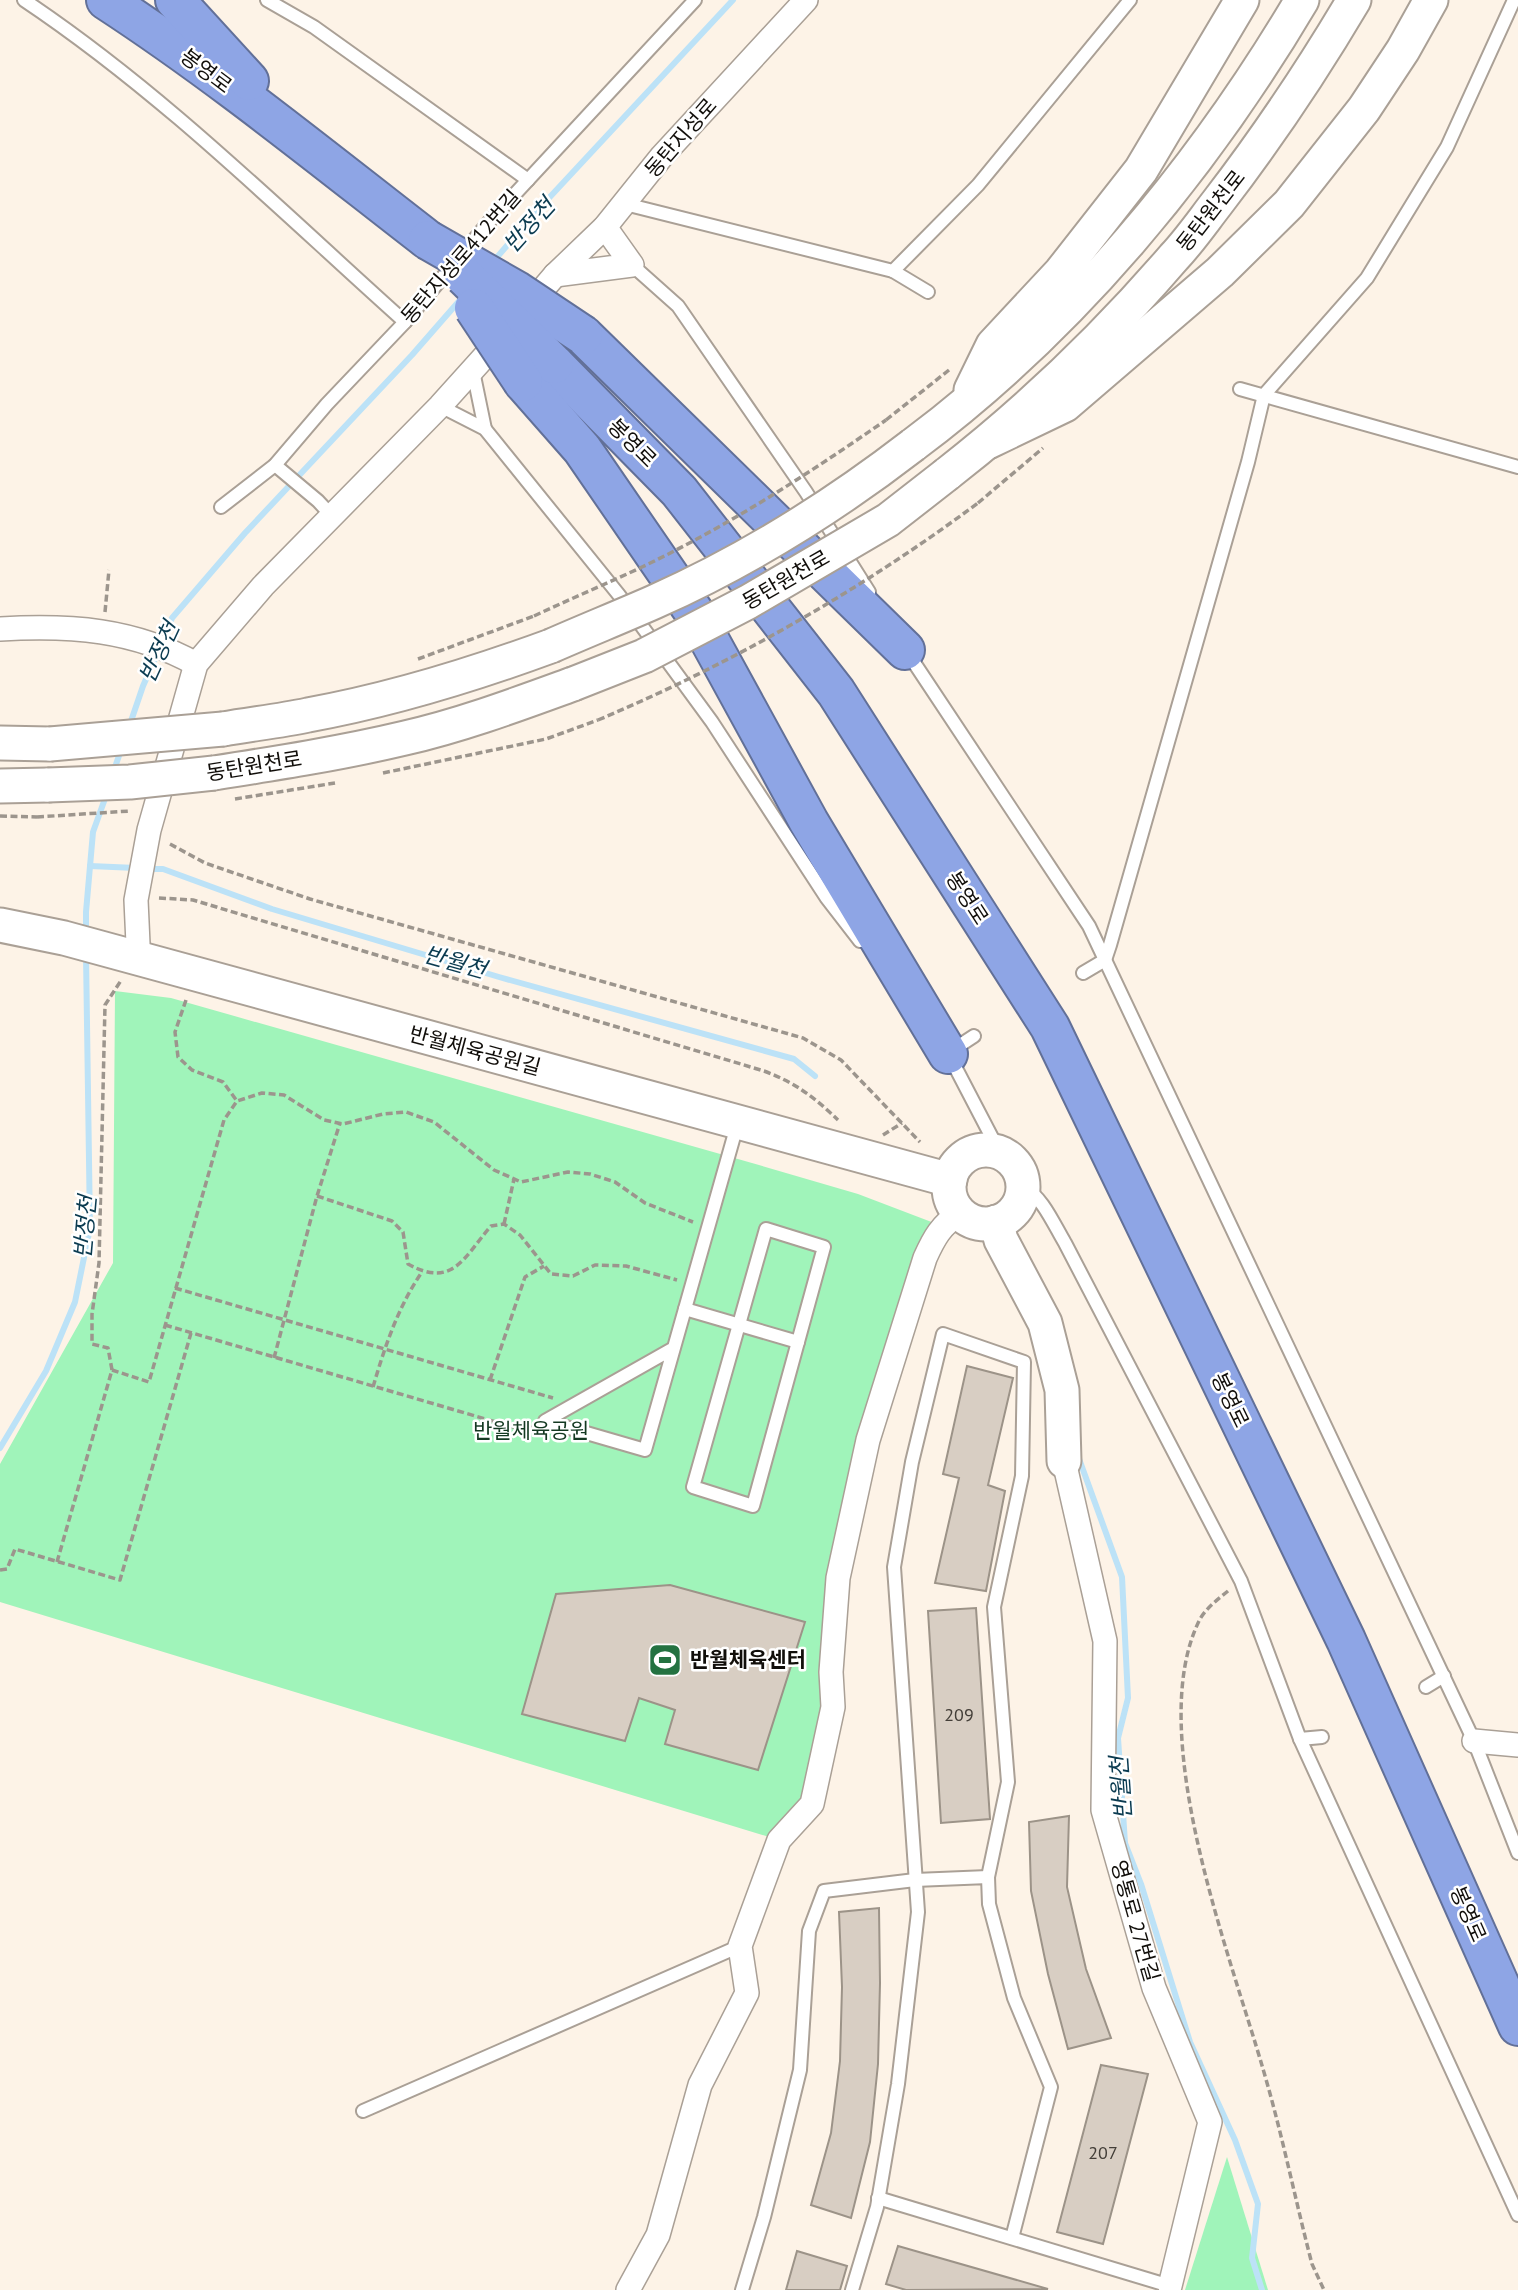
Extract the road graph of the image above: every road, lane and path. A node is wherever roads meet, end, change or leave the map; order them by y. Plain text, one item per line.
1 (24, 0) edge
2 (85, 0) edge
3 (106, 0) edge
4 (174, 0) edge
5 (267, 0) edge
6 (695, 0) edge
7 (806, 0) edge
8 (1130, 0) edge
9 (1242, 0) edge
10 (1301, 0) edge
11 (1354, 0) edge
12 (1432, 0) edge
13 (1514, 0) edge
14 (142, 24) junction
15 (309, 148) junction
16 (528, 180) junction
17 (625, 204) junction
18 (605, 227) junction
19 (428, 240) junction
20 (632, 265) junction
21 (893, 271) junction
22 (555, 275) junction
23 (928, 292) dead end
24 (405, 322) junction
25 (473, 371) junction
26 (539, 373) junction
27 (1240, 389) dead end
28 (1264, 395) junction
29 (440, 406) junction
30 (961, 410) junction
31 (886, 420) dead end
32 (485, 429) junction
33 (988, 442) junction
34 (1518, 467) edge
35 (279, 468) junction
36 (978, 503) dead end
37 (221, 507) dead end
38 (325, 508) junction
39 (109, 570) dead end
40 (0, 629) edge
41 (104, 632) junction
42 (905, 650) junction
43 (190, 661) junction
44 (409, 662) dead end
45 (598, 720) dead end
46 (0, 743) edge
47 (0, 786) edge
48 (0, 816) edge
49 (37, 817) dead end
50 (148, 836) junction
51 (137, 895) junction
52 (0, 925) edge
53 (867, 949) dead end
54 (128, 957) junction
55 (1105, 960) junction
56 (883, 970) dead end
57 (1083, 973) dead end
58 (194, 975) junction
59 (961, 1045) junction
60 (237, 1101) junction
61 (738, 1122) junction
62 (340, 1123) junction
63 (902, 1123) junction
64 (843, 1125) dead end
65 (874, 1135) dead end
66 (920, 1142) dead end
67 (1000, 1153) junction
68 (514, 1179) junction
69 (950, 1180) junction
70 (1023, 1186) junction
71 (317, 1196) junction
72 (960, 1213) junction
73 (996, 1222) junction
74 (504, 1224) junction
75 (708, 1228) junction
76 (544, 1266) junction
77 (422, 1272) junction
78 (692, 1285) junction
79 (176, 1288) junction
80 (685, 1309) junction
81 (284, 1320) junction
82 (738, 1324) junction
83 (165, 1325) junction
84 (191, 1333) junction
85 (798, 1342) junction
86 (674, 1348) junction
87 (384, 1349) junction
88 (274, 1358) junction
89 (112, 1370) junction
90 (490, 1380) junction
91 (373, 1387) junction
92 (574, 1404) junction
93 (544, 1421) junction
94 (1065, 1461) joint
95 (57, 1562) junction
96 (0, 1570) edge
97 (1241, 1581) junction
98 (1444, 1676) junction
99 (1426, 1687) dead end
100 (1322, 1737) dead end
101 (1300, 1739) junction
102 (1474, 1741) junction
103 (1518, 1745) edge
104 (1518, 1853) edge
105 (988, 1877) junction
106 (915, 1880) junction
107 (740, 1946) junction
108 (1518, 2026) edge
109 (363, 2111) dead end
110 (878, 2198) junction
111 (1518, 2215) edge
112 (1012, 2238) junction
113 (1169, 2288) edge
114 (628, 2290) edge
115 (742, 2290) edge
116 (852, 2290) edge
117 (1324, 2290) edge

1 - 24 lane
2 - 14 highway
3 - 14 highway, 봉영로
4 - 15 highway
5 - 16 lane
6 - 16 lane, 동탄지성로412번길
7 - 17 street, 동탄지성로
8 - 21 lane
9 - 30 main road
10 - 30 main road, 동탄원천로
11 - 33 main road, 동탄원천로
12 - 33 main road
13 - 28 lane
14 - 15 highway, 봉영로
15 - 19 highway, 봉영로
16 - 24 lane, 동탄지성로412번길
17 - 18 street, 동탄지성로
17 - 21 lane
18 - 20 street
18 - 22 street, 동탄지성로
19 - 26 highway, bridge
19 - 42 highway, bridge
20 - 22 street
20 - 42 lane
21 - 23 lane
22 - 25 street, 동탄지성로
24 - 35 lane, 동탄지성로412번길
25 - 29 street, 동탄지성로
25 - 32 lane
26 - 59 highway
26 - 108 highway, 봉영로
27 - 28 lane
28 - 34 lane
28 - 55 lane
29 - 32 lane
29 - 38 street, 동탄지성로
30 - 46 main road, 동탄원천로, bridge
31 - 44 path, bridge
32 - 53 lane
33 - 47 main road, 동탄원천로, bridge
35 - 37 lane, 동탄지성로412번길
35 - 38 lane
36 - 45 path, bridge
38 - 43 street, 동탄지성로
39 - 41 path
40 - 41 street
41 - 43 street
42 - 55 lane
43 - 50 street
48 - 49 path
50 - 51 street
50 - 63 path
51 - 54 street
51 - 64 path
52 - 54 main road, 반월체육공원길
54 - 58 main road, 반월체육공원길
54 - 89 path
55 - 57 lane
55 - 98 lane
56 - 59 lane
58 - 60 path
58 - 61 main road, 반월체육공원길
59 - 67 lane
60 - 62 path
60 - 79 path
61 - 69 main road, 반월체육공원길
61 - 75 lane
62 - 68 path
62 - 71 path
63 - 65 path
63 - 66 path
67 - 69 main road
67 - 70 main road
68 - 74 path
68 - 75 path
69 - 72 main road
70 - 73 main road
70 - 97 lane
71 - 77 path
71 - 81 path
72 - 73 main road
72 - 107 street
73 - 94 main road
74 - 76 path
74 - 77 path
75 - 78 lane
76 - 78 path
76 - 90 path
77 - 87 path
78 - 80 lane
79 - 81 path
79 - 83 path
80 - 82 lane
80 - 86 lane
81 - 87 path
81 - 88 path
82 - 85 lane
82 - 85 lane
82 - 85 lane
83 - 84 path
83 - 89 path
84 - 88 path
84 - 95 path
86 - 92 lane
86 - 93 lane
87 - 90 path
87 - 91 path
88 - 91 path
89 - 95 path
90 - 92 path
91 - 93 path
92 - 93 lane
94 - 113 street, 영통로 27번길
95 - 96 path
97 - 101 lane
97 - 117 path
98 - 99 lane
98 - 102 lane
100 - 101 lane
101 - 111 lane
102 - 103 street
102 - 104 lane
105 - 106 lane
105 - 106 lane
105 - 112 lane
106 - 110 lane
106 - 115 lane
107 - 109 lane
107 - 114 street
110 - 112 lane
110 - 116 lane
112 - 113 lane

